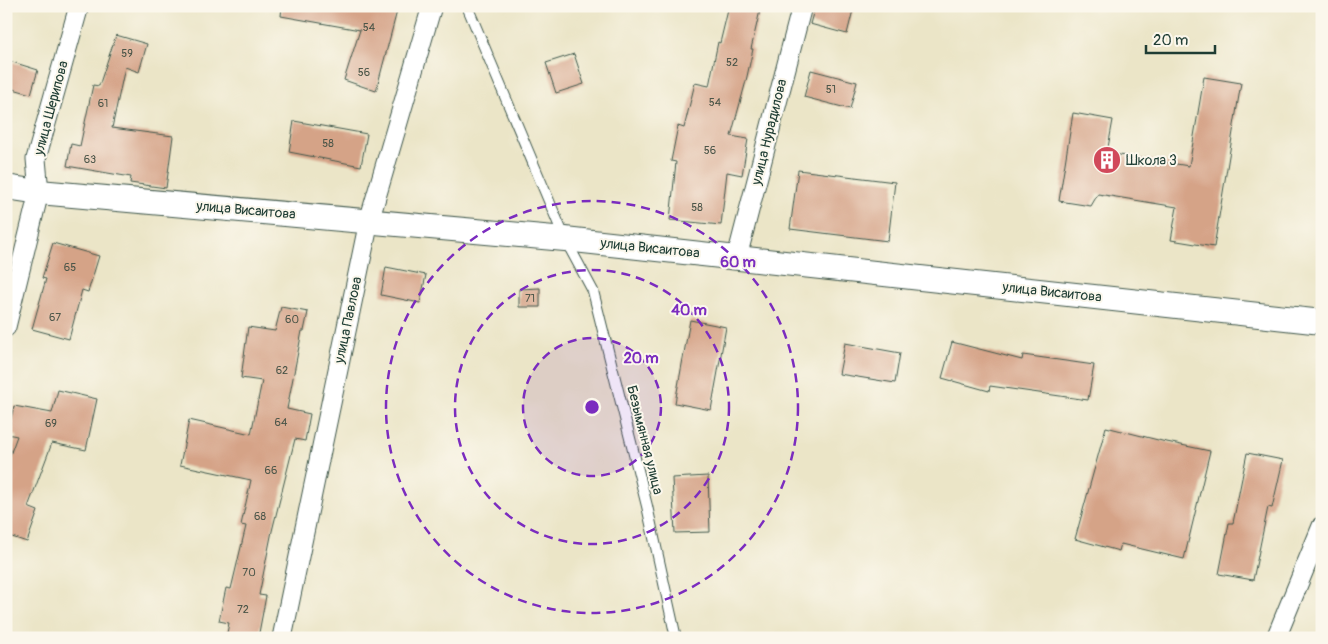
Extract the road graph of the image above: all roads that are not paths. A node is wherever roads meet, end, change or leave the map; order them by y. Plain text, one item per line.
1 (79, 6) edge
2 (432, 6) edge
3 (467, 6) edge
4 (802, 6) edge
5 (6, 187) edge
6 (39, 192) junction
7 (369, 221) junction
8 (565, 238) junction
9 (737, 257) junction
10 (1322, 322) edge
11 (6, 327) edge
12 (1322, 526) edge
13 (282, 638) edge
14 (676, 638) edge
15 (1276, 638) edge

1 - 6 street, улица Шерипова
2 - 7 street, улица Павлова
3 - 8 lane, Безымянная улица
4 - 9 street, улица Нурадилова
5 - 6 street, улица Висаитова
6 - 7 street, улица Висаитова
6 - 11 street, улица Шерипова
7 - 8 street, улица Висаитова
7 - 13 street, улица Павлова
8 - 9 street, улица Висаитова
8 - 14 lane, Безымянная улица
9 - 10 street, улица Висаитова
12 - 15 street

